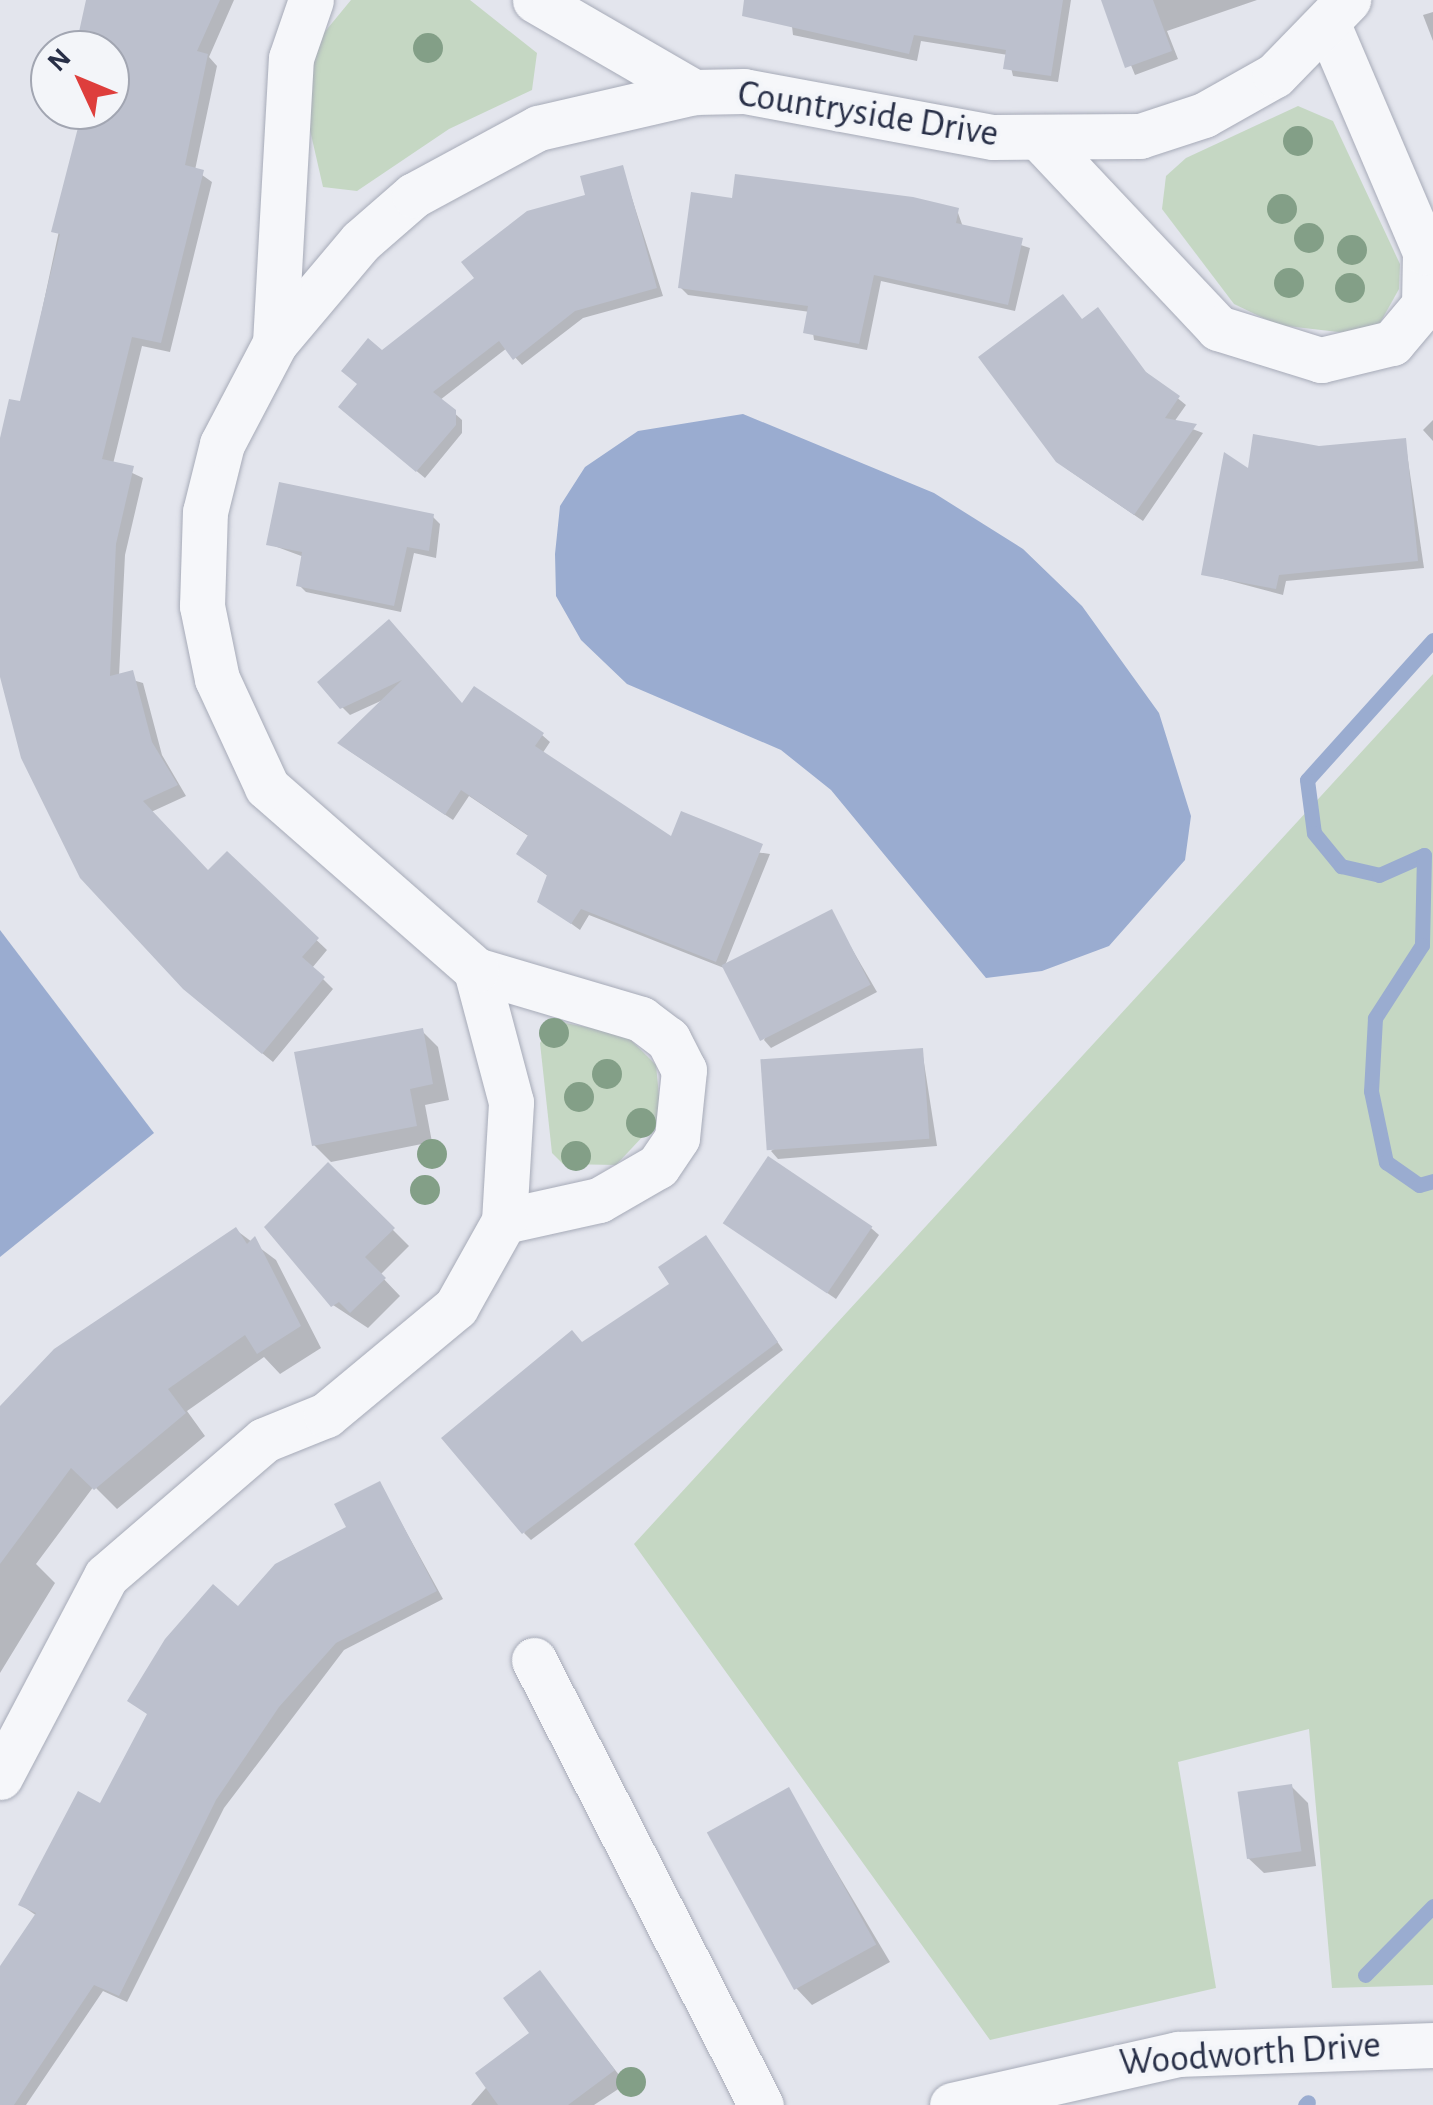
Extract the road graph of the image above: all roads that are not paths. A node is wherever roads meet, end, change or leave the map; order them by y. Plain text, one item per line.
1 (311, 0) edge
2 (535, 0) edge
3 (1338, 13) edge
4 (694, 92) junction
5 (1042, 140) junction
6 (275, 343) junction
7 (476, 970) junction
8 (504, 1220) junction
9 (534, 1660) dead end
10 (0, 1777) edge
11 (1433, 2044) edge
12 (761, 2105) edge
13 (952, 2105) edge

1 - 6 street, Countryside Drive
2 - 4 street, Countryside Drive
3 - 5 street, Countryside Drive
3 - 5 street, Countryside Drive
4 - 5 street, Countryside Drive
4 - 6 street, Countryside Drive
6 - 7 street, Countryside Drive
7 - 8 street
7 - 8 street, Countryside Drive
8 - 10 street
9 - 12 street
11 - 13 street, Woodworth Drive

